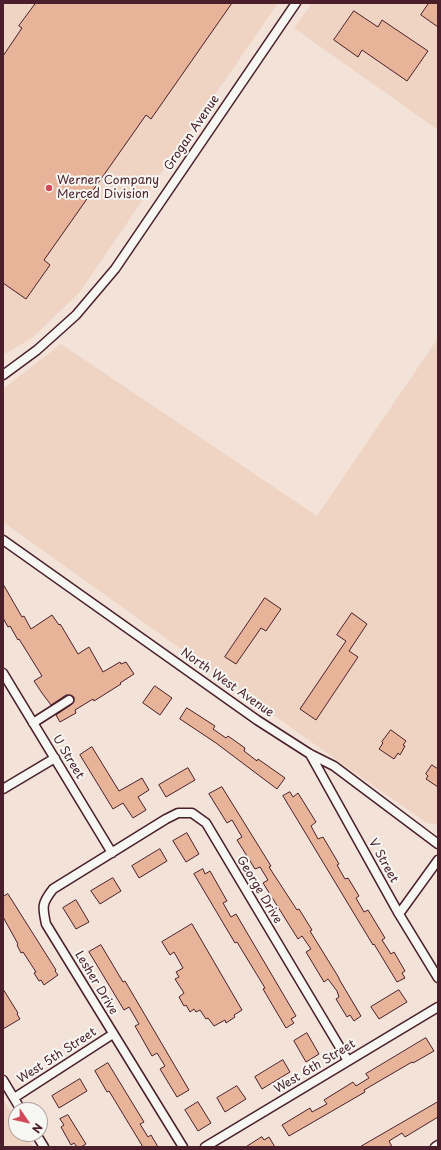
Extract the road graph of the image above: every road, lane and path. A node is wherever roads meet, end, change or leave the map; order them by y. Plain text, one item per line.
1 (296, 3) edge
2 (3, 375) edge
3 (3, 540) edge
4 (3, 673) edge
5 (69, 700) dead end
6 (34, 723) junction
7 (310, 754) junction
8 (55, 758) junction
9 (3, 789) edge
10 (438, 844) edge
11 (112, 853) junction
12 (438, 860) edge
13 (399, 914) junction
14 (438, 978) edge
15 (438, 1006) edge
16 (113, 1034) junction
17 (348, 1061) junction
18 (3, 1080) edge
19 (14, 1098) junction
20 (16, 1102) edge
21 (438, 1145) edge
22 (183, 1147) edge
23 (205, 1147) edge
24 (435, 1147) edge

1 - 2 street, Grogan Avenue
3 - 7 street, North West Avenue
4 - 6 street, U Street
5 - 6 street
6 - 8 street, U Street
7 - 10 street, North West Avenue
7 - 13 street, V Street
8 - 9 street
8 - 11 street, U Street
11 - 16 street, Lesher Drive
11 - 17 street, George Drive
12 - 13 street
13 - 14 street, V Street
15 - 17 street, West 6th Street
16 - 19 street, West 5th Street
16 - 22 street, Lesher Drive
17 - 23 street, West 6th Street
18 - 19 street
19 - 20 street
21 - 24 street

